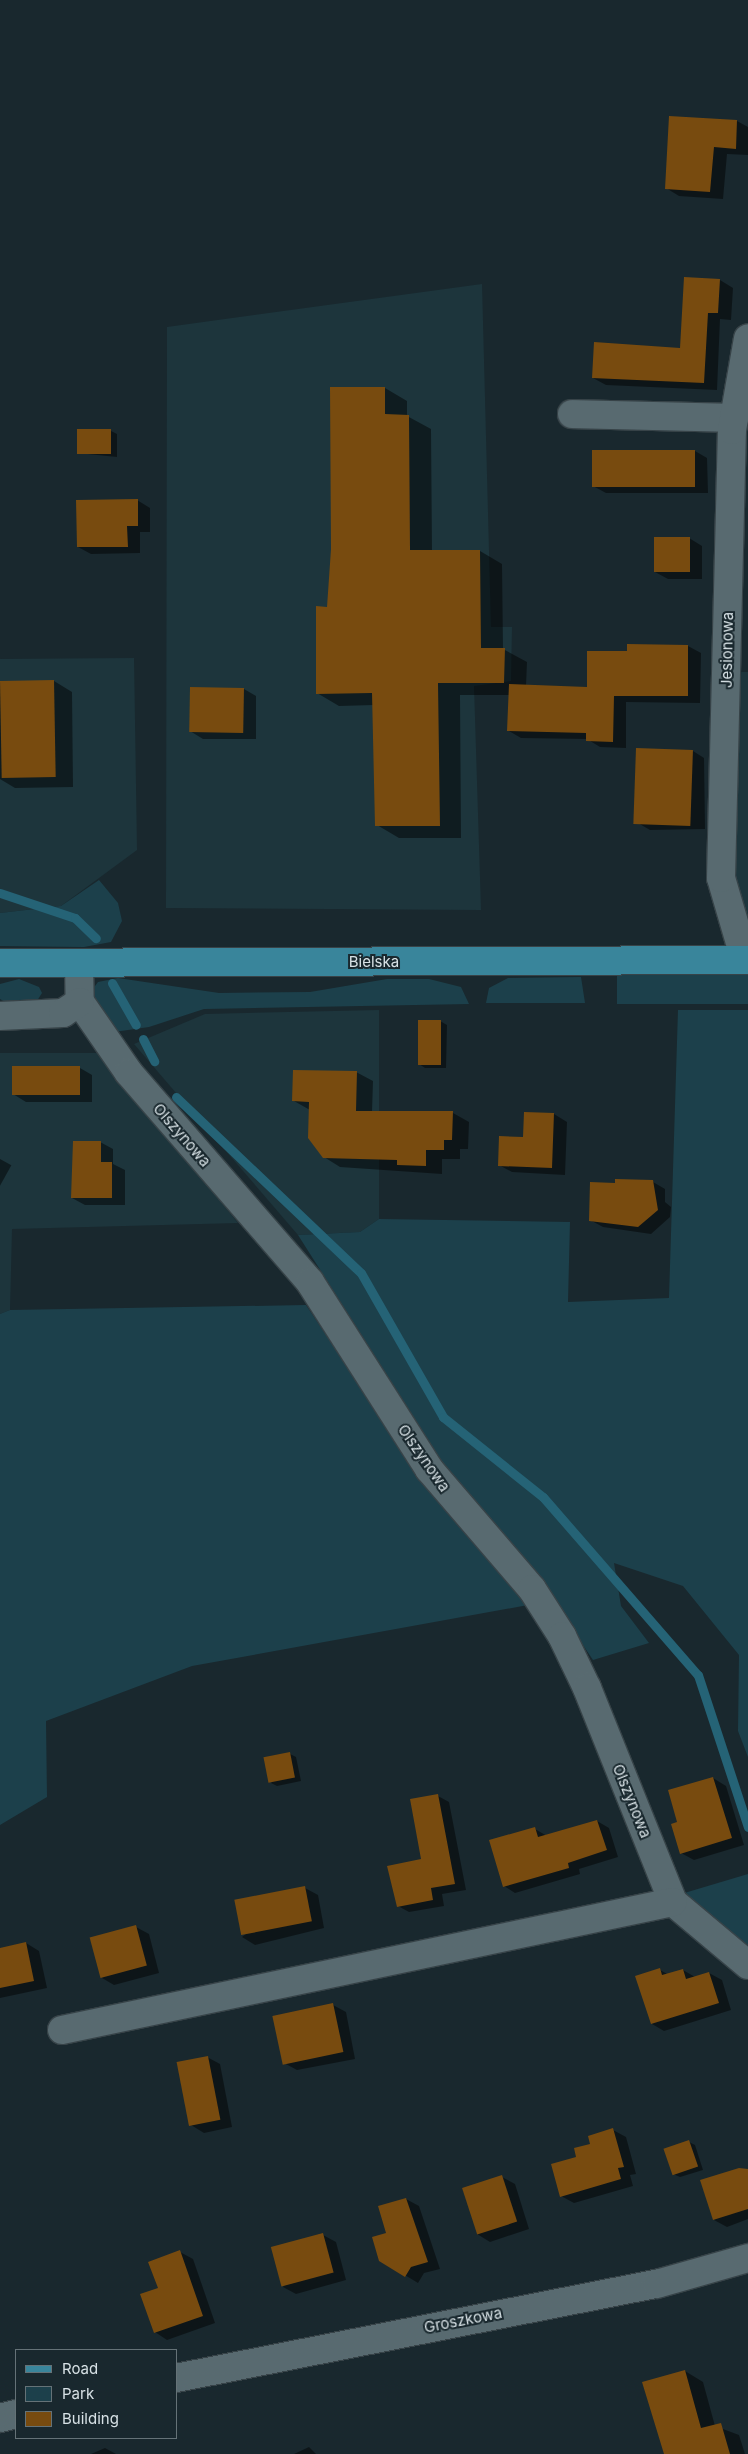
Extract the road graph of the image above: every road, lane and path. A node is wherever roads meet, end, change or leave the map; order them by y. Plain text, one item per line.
1 (748, 338) edge
2 (572, 414) dead end
3 (738, 435) edge
4 (739, 563) edge
5 (746, 960) edge
6 (0, 963) edge
7 (79, 963) junction
8 (80, 1002) junction
9 (0, 1016) edge
10 (673, 1902) junction
11 (748, 1965) edge
12 (62, 2030) dead end
13 (748, 2258) edge
14 (178, 2378) edge
15 (15, 2414) edge
16 (0, 2418) edge

1 - 3 street, Jesionowa
2 - 3 street
3 - 4 street, Jesionowa
4 - 5 street, Jesionowa
5 - 7 main road, Bielska
6 - 7 main road, Bielska
7 - 8 street
8 - 9 street
8 - 10 street, Olszynowa
10 - 11 street, Olszynowa
10 - 12 street
13 - 14 street, Groszkowa
15 - 16 street

